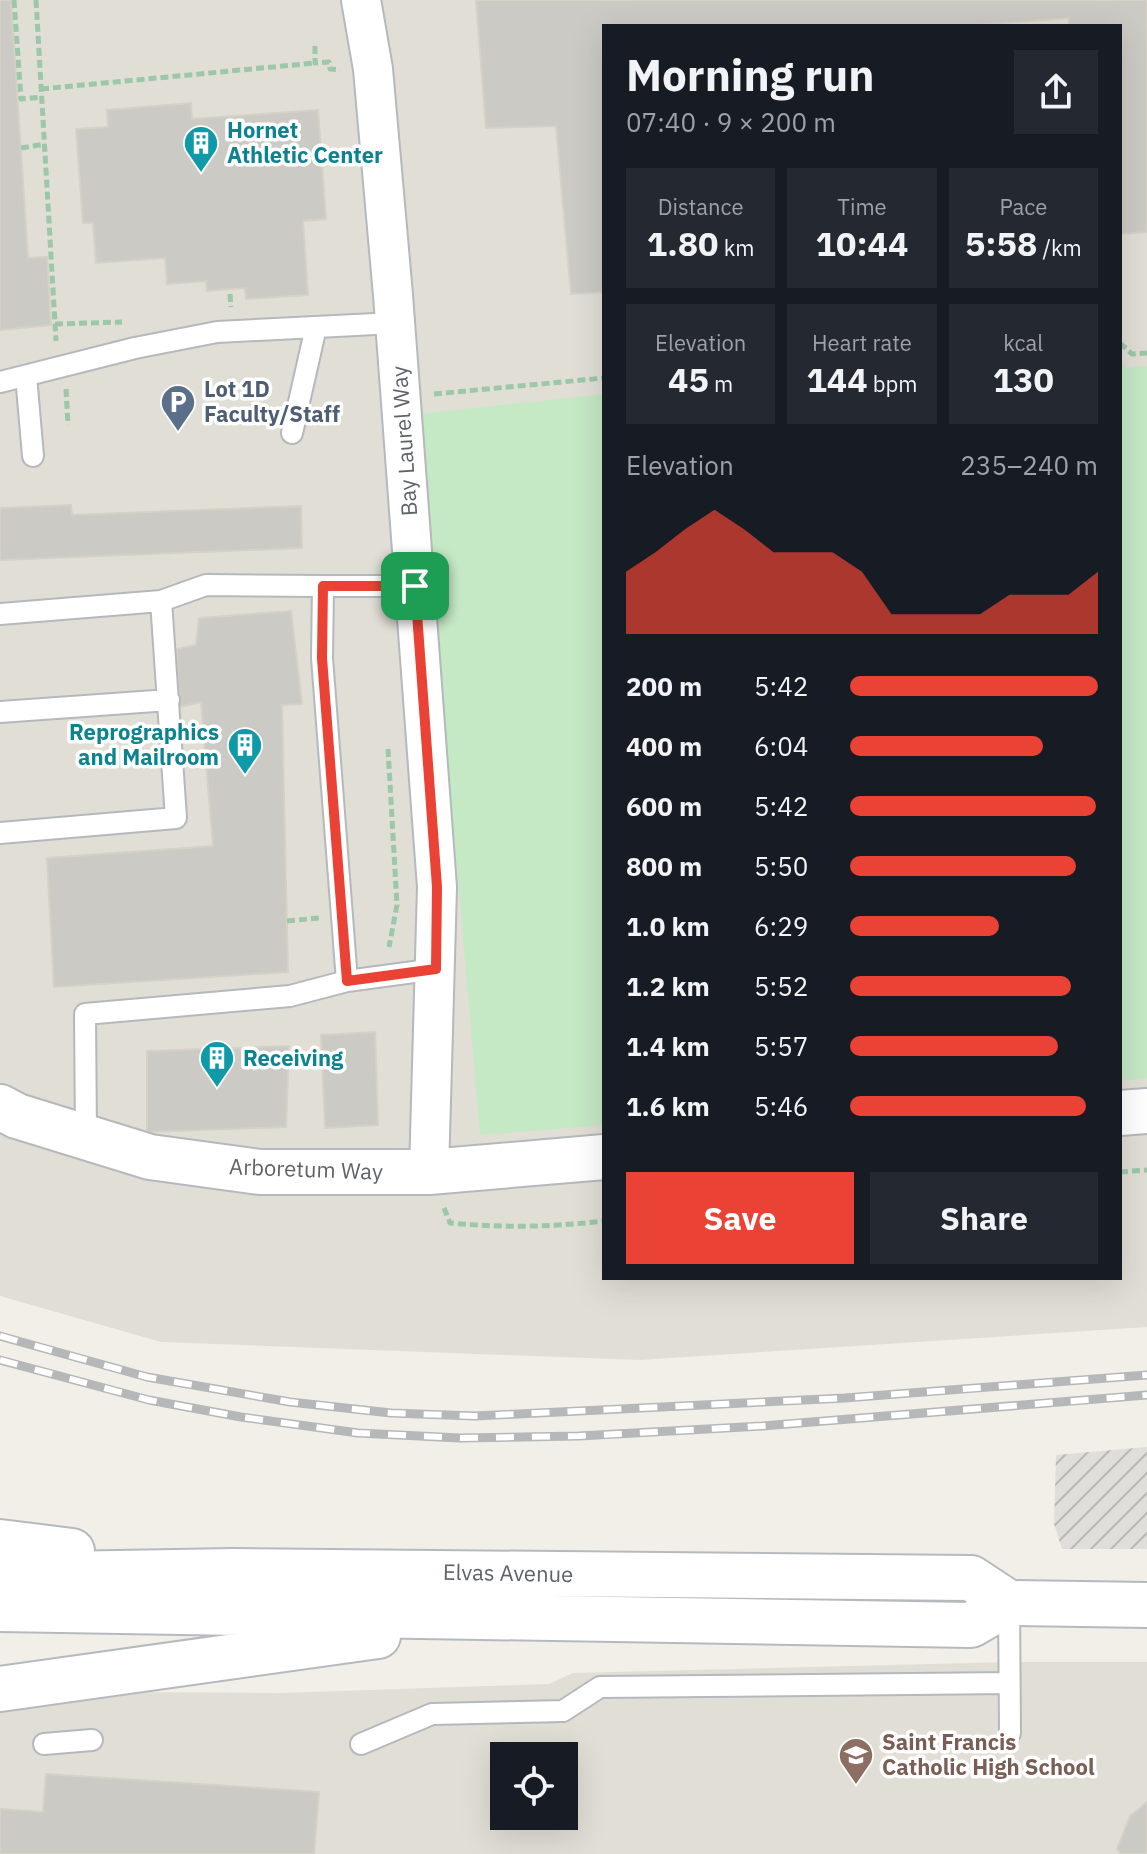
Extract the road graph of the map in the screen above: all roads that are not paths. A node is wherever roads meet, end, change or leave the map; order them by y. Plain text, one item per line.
1 (361, 0) edge
2 (395, 323) junction
3 (316, 327) junction
4 (26, 376) junction
5 (0, 382) edge
6 (292, 433) dead end
7 (33, 456) dead end
8 (323, 586) junction
9 (415, 586) junction
10 (161, 601) junction
11 (0, 614) edge
12 (169, 700) junction
13 (0, 712) edge
14 (0, 833) edge
15 (436, 969) junction
16 (347, 981) junction
17 (0, 1107) edge
18 (1147, 1111) edge
19 (1122, 1113) edge
20 (86, 1137) junction
21 (602, 1157) edge
22 (429, 1172) junction
23 (0, 1542) edge
24 (233, 1571) junction
25 (0, 1575) edge
26 (1009, 1603) junction
27 (1147, 1605) edge
28 (0, 1609) edge
29 (508, 1616) junction
30 (1009, 1683) junction
31 (0, 1689) edge
32 (1010, 1733) dead end
33 (92, 1740) dead end
34 (44, 1744) dead end
35 (361, 1744) dead end

1 - 2 street, Bay Laurel Way
2 - 3 lane
2 - 9 street, Bay Laurel Way
3 - 4 lane
3 - 6 lane
4 - 5 lane
4 - 7 lane
8 - 9 lane
8 - 10 lane
8 - 16 lane
9 - 15 street, Bay Laurel Way
10 - 11 lane
10 - 12 lane
12 - 13 lane
12 - 14 lane
15 - 16 lane
15 - 22 street, Bay Laurel Way
16 - 20 lane
17 - 20 main road, Arboretum Way
18 - 19 main road
20 - 22 main road, Arboretum Way
21 - 22 main road, Arboretum Way
23 - 24 main road
24 - 25 main road, Elvas Avenue
24 - 26 main road, Elvas Avenue
26 - 27 main road
26 - 29 main road, Elvas Avenue
26 - 30 lane
28 - 29 main road, Elvas Avenue
29 - 31 main road
30 - 32 lane
30 - 35 lane
33 - 34 lane

